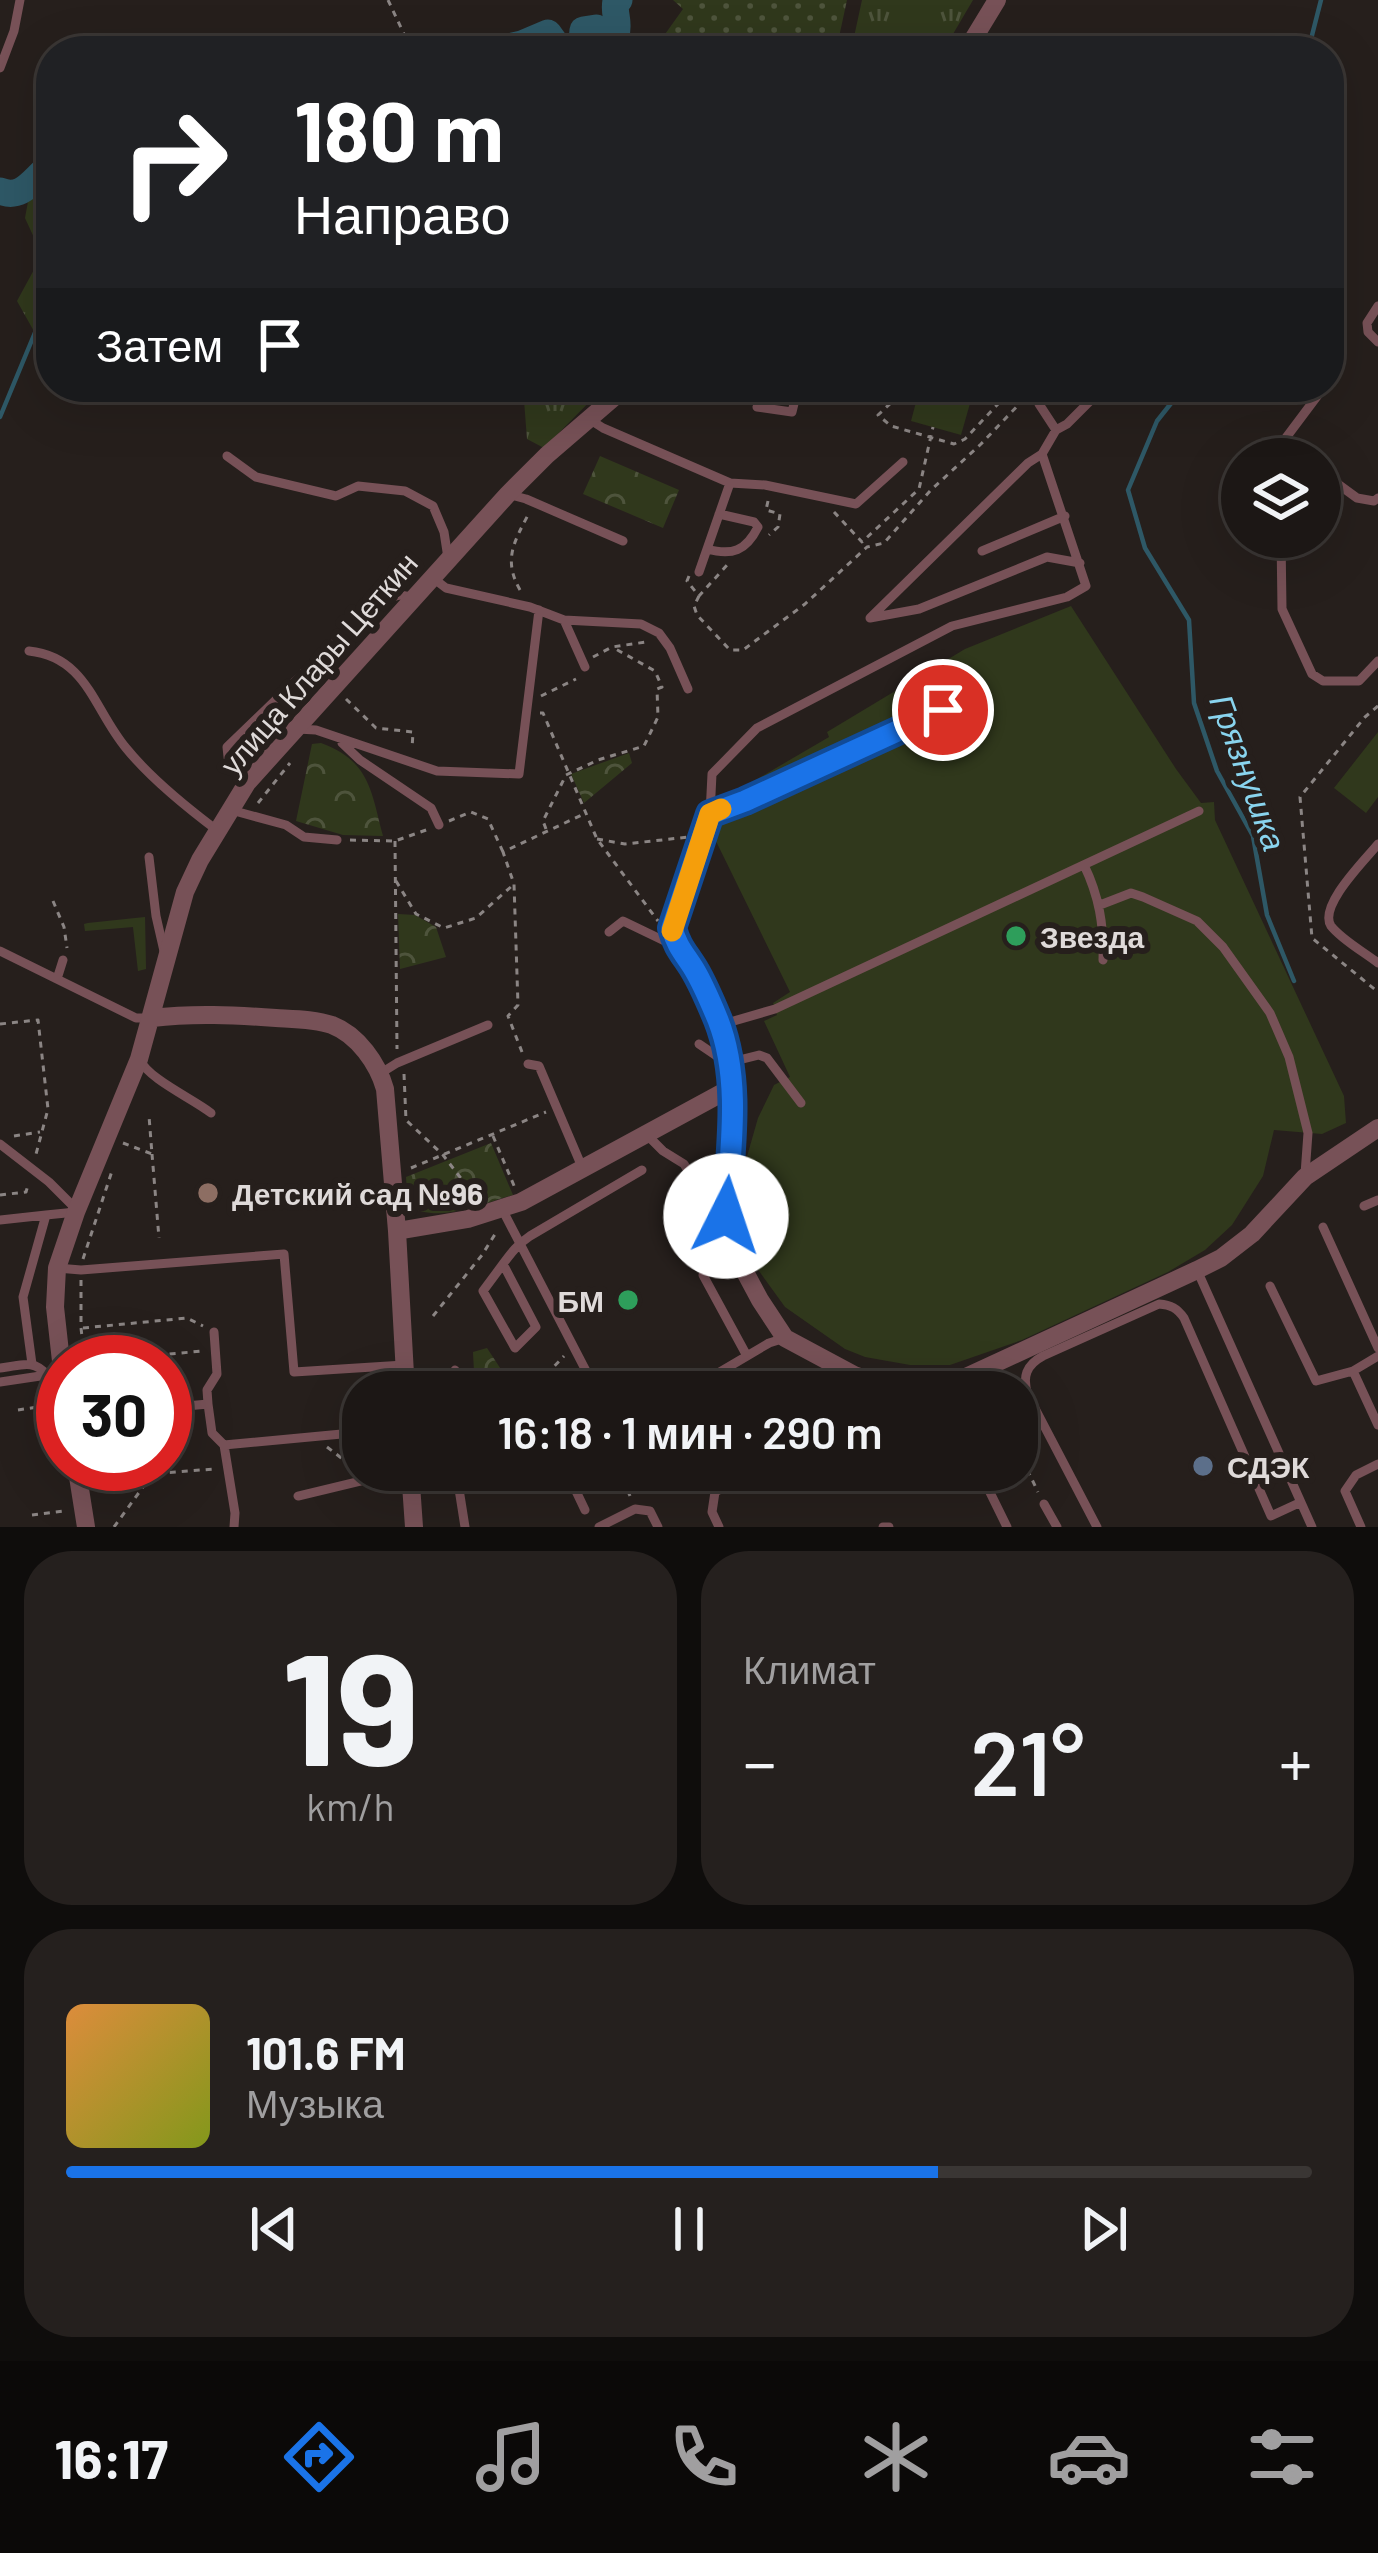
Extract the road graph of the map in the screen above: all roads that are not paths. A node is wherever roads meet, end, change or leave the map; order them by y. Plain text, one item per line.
1 (20, 0) edge
2 (997, 0) edge
3 (975, 36) edge
4 (0, 68) edge
5 (1378, 306) edge
6 (1378, 342) edge
7 (609, 402) edge
8 (794, 402) edge
9 (1039, 402) edge
10 (1089, 402) edge
11 (1313, 402) edge
12 (757, 406) dead end
13 (589, 419) junction
14 (1056, 430) junction
15 (1286, 438) edge
16 (1042, 454) junction
17 (226, 456) dead end
18 (903, 462) dead end
19 (730, 483) junction
20 (1341, 486) edge
21 (508, 494) junction
22 (1378, 498) edge
23 (719, 514) junction
24 (1065, 516) junction
25 (622, 541) dead end
26 (707, 549) junction
27 (982, 551) dead end
28 (1281, 558) edge
29 (448, 561) junction
30 (1080, 563) junction
31 (699, 572) dead end
32 (433, 578) junction
33 (415, 598) junction
34 (535, 608) junction
35 (564, 620) junction
36 (29, 651) dead end
37 (1378, 661) edge
38 (585, 668) dead end
39 (688, 689) dead end
40 (943, 710) dead end
41 (297, 729) junction
42 (338, 739) junction
43 (248, 783) junction
44 (1199, 811) dead end
45 (239, 813) junction
46 (710, 814) junction
47 (439, 825) road end
48 (218, 831) junction
49 (337, 839) road end
50 (1378, 844) edge
51 (149, 857) dead end
52 (1084, 865) junction
53 (1100, 905) junction
54 (609, 932) dead end
55 (677, 947) junction
56 (0, 951) edge
57 (165, 956) junction
58 (1103, 959) dead end
59 (66, 960) road end
60 (1378, 963) edge
61 (57, 979) junction
62 (152, 1018) junction
63 (720, 1024) junction
64 (488, 1025) dead end
65 (699, 1044) dead end
66 (139, 1059) junction
67 (727, 1063) junction
68 (528, 1064) road end
69 (389, 1068) junction
70 (731, 1088) junction
71 (801, 1103) dead end
72 (211, 1113) dead end
73 (1378, 1128) edge
74 (645, 1133) junction
75 (1, 1141) edge
76 (582, 1167) junction
77 (642, 1170) dead end
78 (1305, 1177) junction
79 (701, 1192) dead end
80 (1378, 1200) edge
81 (1364, 1206) dead end
82 (509, 1210) junction
83 (77, 1211) junction
84 (46, 1215) junction
85 (0, 1220) edge
86 (1323, 1227) dead end
87 (398, 1231) junction
88 (518, 1243) junction
89 (503, 1264) junction
90 (57, 1268) junction
91 (1197, 1270) junction
92 (703, 1275) dead end
93 (1270, 1286) dead end
94 (1090, 1327) junction
95 (214, 1332) road end
96 (56, 1335) edge
97 (785, 1338) junction
98 (1378, 1352) edge
99 (747, 1356) junction
100 (32, 1364) junction
101 (36, 1365) edge
102 (405, 1365) junction
103 (0, 1368) edge
104 (405, 1371) edge
105 (586, 1371) edge
106 (722, 1371) edge
107 (847, 1371) edge
108 (982, 1371) edge
109 (1353, 1371) junction
110 (36, 1378) edge
111 (0, 1382) edge
112 (208, 1404) junction
113 (192, 1405) edge
114 (1378, 1425) edge
115 (342, 1434) edge
116 (224, 1445) junction
117 (1378, 1465) edge
118 (342, 1485) edge
119 (80, 1491) edge
120 (410, 1491) edge
121 (459, 1491) edge
122 (576, 1491) edge
123 (717, 1491) edge
124 (989, 1491) edge
125 (298, 1496) dead end
126 (1042, 1500) road end
127 (1299, 1503) junction
128 (585, 1510) dead end
129 (86, 1527) edge
130 (234, 1527) edge
131 (414, 1527) edge
132 (465, 1527) edge
133 (599, 1527) edge
134 (658, 1527) edge
135 (719, 1527) edge
136 (1006, 1527) edge
137 (1057, 1527) edge
138 (1096, 1527) edge
139 (1312, 1527) edge
140 (1361, 1527) edge

1 - 4 lane
2 - 3 street
5 - 6 lane
7 - 13 street, улица Клары Цеткин
8 - 12 lane
9 - 14 lane
10 - 14 lane
11 - 15 lane
13 - 19 lane
13 - 21 street, улица Клары Цеткин
14 - 16 lane
16 - 24 lane
16 - 30 lane
17 - 29 lane
18 - 19 lane
19 - 23 lane
20 - 22 lane
21 - 25 lane
21 - 29 street, улица Клары Цеткин
23 - 26 lane
23 - 26 lane
24 - 27 lane
24 - 30 lane
26 - 31 lane
28 - 37 lane
29 - 32 street, улица Клары Цеткин
30 - 46 lane
32 - 33 street, улица Клары Цеткин
32 - 34 lane
33 - 41 street, улица Клары Цеткин
33 - 43 lane
34 - 35 lane
34 - 42 lane
35 - 38 lane
35 - 39 lane
36 - 48 lane
40 - 46 lane
41 - 42 lane
41 - 43 street, улица Клары Цеткин
42 - 47 lane
43 - 45 street, улица Клары Цеткин
44 - 52 lane
45 - 48 street, улица Клары Цеткин
45 - 49 lane
46 - 55 lane
48 - 57 street, улица Клары Цеткин
50 - 60 lane
51 - 57 lane
52 - 53 lane
52 - 63 lane
53 - 58 lane
53 - 78 lane
54 - 55 lane
55 - 63 lane
56 - 61 lane
57 - 62 street, улица Клары Цеткин
59 - 61 lane
61 - 62 lane
62 - 66 street, улица Клары Цеткин
62 - 69 street
63 - 67 street
64 - 69 lane
65 - 67 lane
66 - 72 lane
66 - 83 street, улица Клары Цеткин
67 - 70 street
67 - 71 lane
68 - 76 lane
69 - 87 street
70 - 74 street
70 - 97 street
73 - 78 street
74 - 76 street
74 - 79 lane
75 - 83 lane
76 - 82 street
77 - 88 lane
78 - 91 street
80 - 81 lane
82 - 87 street
82 - 88 lane
83 - 84 lane
83 - 90 street, улица Клары Цеткин
84 - 85 lane
84 - 100 lane
86 - 98 lane
87 - 102 street
88 - 89 lane
88 - 105 lane
89 - 89 lane
90 - 96 street, улица Клары Цеткин
90 - 102 lane
91 - 94 street
91 - 127 lane
92 - 99 lane
93 - 109 lane
94 - 108 street
94 - 127 lane
94 - 138 lane
95 - 112 lane
97 - 99 lane
97 - 107 street
98 - 109 lane
99 - 106 lane
100 - 101 lane
100 - 103 lane
102 - 104 street
109 - 114 lane
110 - 111 lane
112 - 113 lane
112 - 116 lane
115 - 116 lane
116 - 130 lane
117 - 140 lane
118 - 125 lane
119 - 129 street
120 - 131 street
121 - 132 lane
122 - 128 lane
123 - 135 lane
124 - 136 lane
126 - 137 lane
127 - 139 lane
133 - 134 lane

